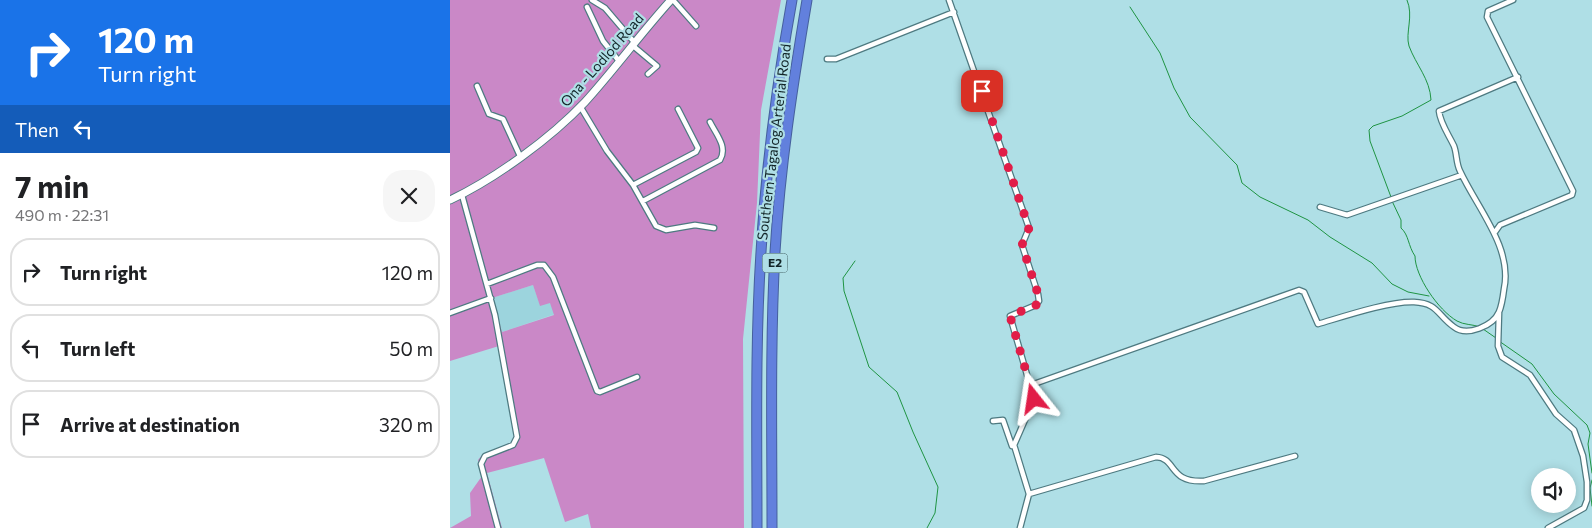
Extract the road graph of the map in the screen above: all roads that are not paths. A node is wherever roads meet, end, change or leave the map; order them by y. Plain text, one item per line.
1 (592, 0) edge
2 (672, 0) edge
3 (792, 0) edge
4 (807, 0) edge
5 (950, 0) edge
6 (1513, 0) edge
7 (587, 8) dead end
8 (954, 12) junction
9 (696, 26) dead end
10 (633, 43) junction
11 (827, 59) dead end
12 (619, 60) junction
13 (648, 74) dead end
14 (1518, 77) junction
15 (477, 86) dead end
16 (580, 106) junction
17 (678, 109) dead end
18 (710, 122) dead end
19 (520, 156) junction
20 (1462, 175) junction
21 (633, 185) junction
22 (462, 194) junction
23 (450, 200) edge
24 (643, 201) junction
25 (1320, 207) dead end
26 (714, 228) dead end
27 (1495, 232) junction
28 (487, 284) junction
29 (491, 298) junction
30 (450, 313) edge
31 (1499, 313) junction
32 (637, 376) dead end
33 (1031, 385) junction
34 (993, 420) dead end
35 (1014, 446) junction
36 (1295, 456) dead end
37 (1029, 494) junction
38 (498, 528) edge
39 (757, 528) edge
40 (772, 528) edge
41 (1020, 528) edge
42 (1548, 528) edge

1 - 10 street
2 - 9 street
2 - 10 main road, Ona - Lodlod Road
3 - 39 highway, Southern Tagalog Arterial Road / E2
4 - 40 highway, Southern Tagalog Arterial Road / E2
5 - 8 street
6 - 14 street
7 - 12 street
8 - 11 street
8 - 33 street
10 - 12 main road, Ona - Lodlod Road
10 - 13 street
12 - 16 main road, Ona - Lodlod Road
14 - 20 street
14 - 27 street
15 - 19 street
16 - 19 main road, Ona - Lodlod Road
16 - 21 street
17 - 21 street
18 - 24 street
19 - 22 main road, Ona - Lodlod Road
20 - 25 street
20 - 27 street
21 - 24 street
22 - 23 main road, Ona - Lodlod Road
22 - 28 street
24 - 26 street
27 - 31 street
28 - 29 street
28 - 32 street
29 - 30 street
29 - 38 street
31 - 33 street
31 - 42 street
33 - 35 street
34 - 35 street
35 - 37 street
36 - 37 street
37 - 41 street

